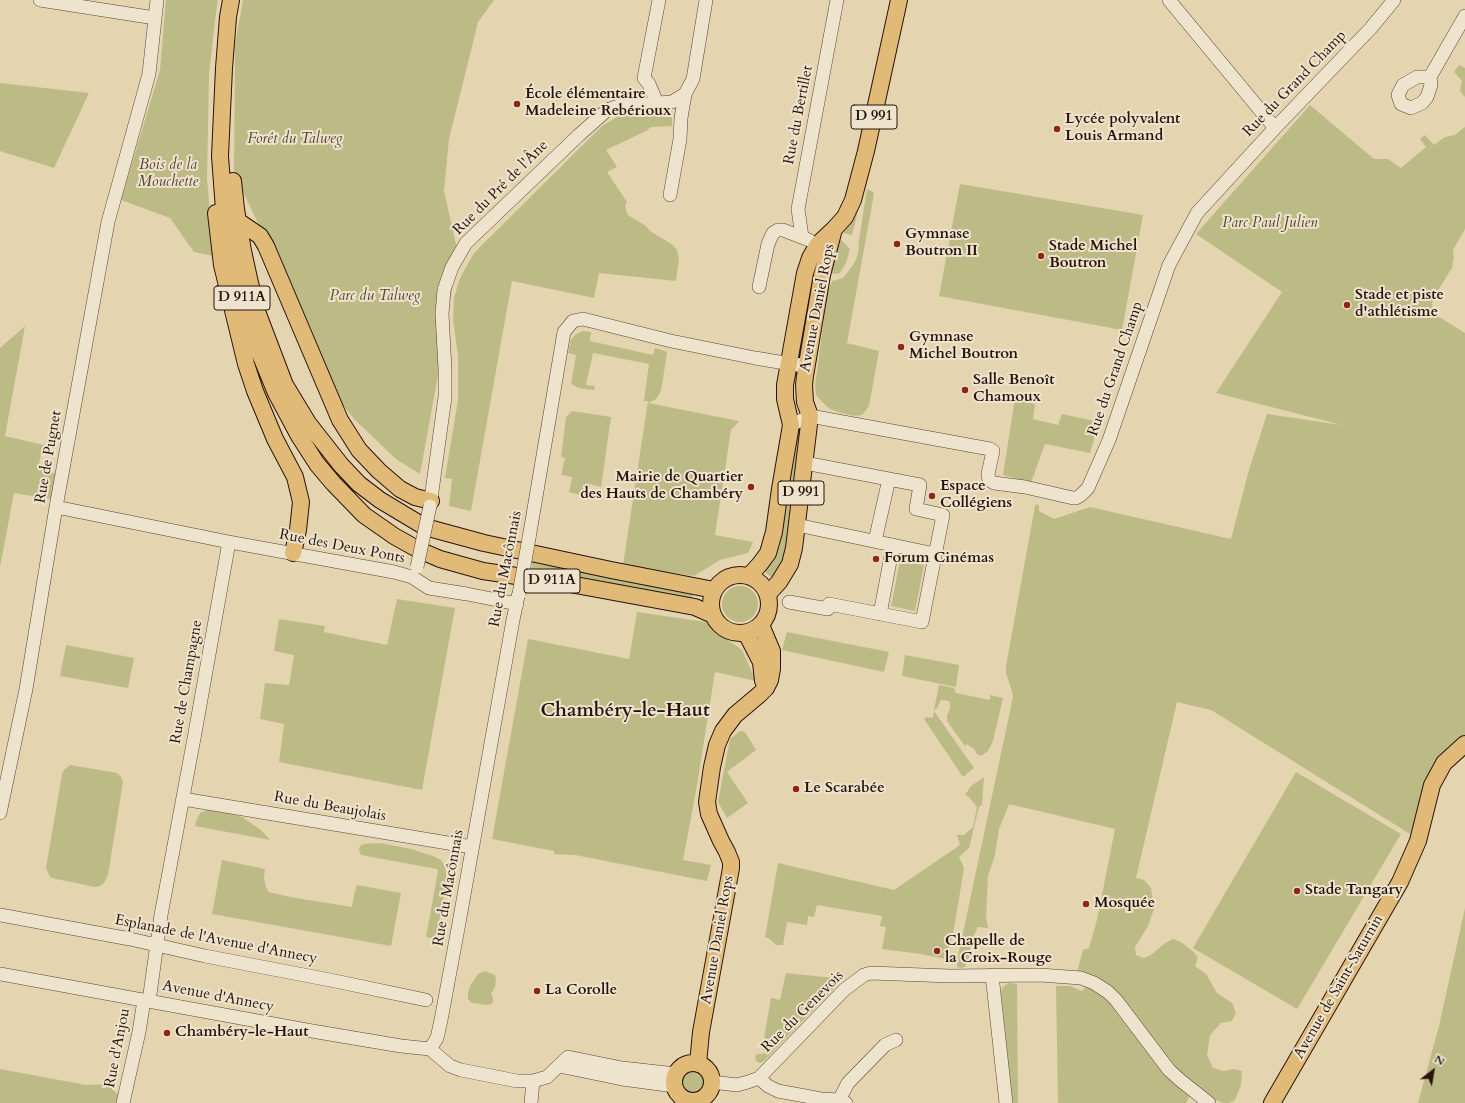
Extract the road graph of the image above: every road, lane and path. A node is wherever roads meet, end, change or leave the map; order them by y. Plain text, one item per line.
1 (40, 0) edge
2 (157, 0) edge
3 (231, 0) edge
4 (659, 0) edge
5 (706, 0) edge
6 (837, 0) edge
7 (899, 0) edge
8 (1169, 0) edge
9 (1394, 0) edge
10 (1465, 16) edge
11 (155, 18) junction
12 (1430, 77) dead end
13 (685, 94) junction
14 (657, 103) junction
15 (222, 117) junction
16 (1275, 128) junction
17 (670, 195) dead end
18 (238, 221) junction
19 (834, 229) junction
20 (802, 237) junction
21 (818, 244) junction
22 (759, 287) dead end
23 (807, 363) junction
24 (788, 364) junction
25 (810, 416) junction
26 (791, 425) junction
27 (805, 462) junction
28 (889, 479) junction
29 (431, 504) junction
30 (56, 507) junction
31 (797, 525) junction
32 (875, 541) junction
33 (229, 542) junction
34 (893, 545) junction
35 (293, 553) junction
36 (936, 554) junction
37 (414, 572) junction
38 (749, 576) junction
39 (714, 590) junction
40 (768, 594) junction
41 (518, 599) junction
42 (789, 602) dead end
43 (880, 614) junction
44 (713, 615) junction
45 (761, 625) junction
46 (746, 633) junction
47 (760, 694) junction
48 (1465, 744) edge
49 (183, 799) junction
50 (0, 813) edge
51 (472, 847) junction
52 (0, 915) edge
53 (156, 945) junction
54 (0, 974) edge
55 (992, 975) junction
56 (146, 1000) junction
57 (426, 1000) dead end
58 (896, 1040) dead end
59 (430, 1049) junction
60 (698, 1064) junction
61 (759, 1078) junction
62 (675, 1080) junction
63 (533, 1082) junction
64 (712, 1082) junction
65 (694, 1102) edge
66 (843, 1102) edge
67 (123, 1103) edge
68 (531, 1103) edge
69 (1006, 1103) edge
70 (1209, 1103) edge
71 (1272, 1103) edge

1 - 11 street
2 - 11 street, Rue de Pugnet
3 - 15 main road, D 911A
4 - 14 street
5 - 13 street
6 - 20 street, Rue du Bertillet
7 - 19 main road, Avenue Daniel Rops / D 991
8 - 16 street
9 - 16 street, Rue du Grand Champ
10 - 12 street
11 - 30 street, Rue de Pugnet
13 - 14 street, Rue du Pré de l'Âne
13 - 17 street
14 - 29 street, Rue du Pré de l'Âne
15 - 18 main road, D 911A
15 - 35 main road
15 - 44 main road, D 911A
16 - 25 street, Rue du Grand Champ
18 - 29 main road
18 - 39 main road, D 911A
19 - 21 main road, Avenue Daniel Rops / D 991
19 - 23 main road, Avenue Daniel Rops / D 991
20 - 21 street
20 - 22 street
21 - 24 main road, Avenue Daniel Rops / D 991
23 - 24 street, Rue du Macônnais
23 - 25 main road, Avenue Daniel Rops / D 991
24 - 26 main road, Avenue Daniel Rops / D 991
24 - 41 street, Rue du Macônnais, bridge
25 - 26 street
25 - 27 main road, Avenue Daniel Rops / D 991
26 - 38 main road, Avenue Daniel Rops / D 991
27 - 28 street
27 - 31 main road, Avenue Daniel Rops / D 991
28 - 32 street
28 - 36 street
29 - 37 street, Rue du Pré de l'Âne, bridge
30 - 33 street
30 - 50 street, Rue de Pugnet
31 - 32 street
31 - 40 main road, Avenue Daniel Rops / D 991
32 - 34 street
33 - 35 street, Rue des Deux Ponts
33 - 49 street, Rue de Champagne
34 - 36 street
34 - 43 street
35 - 37 street, Rue des Deux Ponts
36 - 43 street
37 - 41 street, Rue des Deux Ponts
38 - 39 main road
38 - 40 main road
39 - 44 main road
40 - 45 main road
41 - 51 street, Rue du Macônnais
42 - 43 street
44 - 46 main road
45 - 46 main road
45 - 47 main road, Avenue Daniel Rops
46 - 47 main road
47 - 60 main road, Avenue Daniel Rops
48 - 71 main road, Avenue de Saint-Saturnin
49 - 51 street, Rue du Beaujolais
49 - 53 street, Rue de Champagne
51 - 59 street, Rue du Macônnais
52 - 53 street, Esplanade de l'Avenue d'Annecy
53 - 56 street, Rue de Champagne
53 - 57 street, Esplanade de l'Avenue d'Annecy
54 - 56 street, Avenue d'Annecy
55 - 61 street, Rue du Genevois
55 - 69 street
55 - 70 street, Rue du Genevois
56 - 59 street, Avenue d'Annecy
56 - 67 street, Rue d'Anjou
58 - 66 street
59 - 63 street
60 - 62 main road
60 - 64 main road
61 - 64 street, Rue du Genevois
61 - 66 street
62 - 63 street
62 - 65 main road
63 - 68 street
64 - 65 main road

